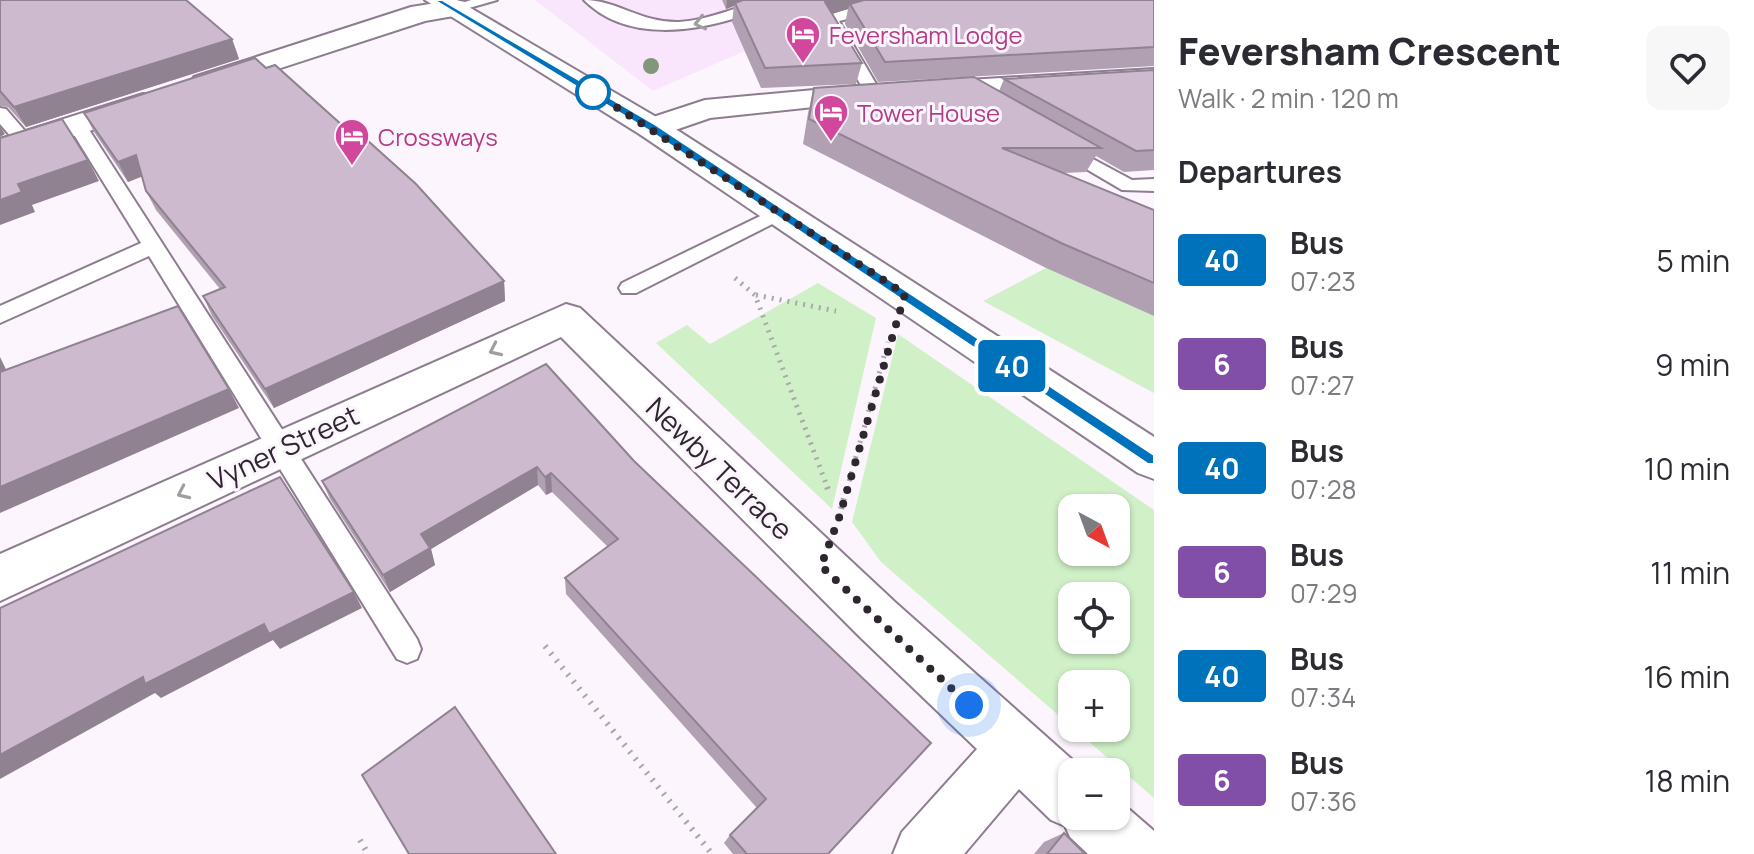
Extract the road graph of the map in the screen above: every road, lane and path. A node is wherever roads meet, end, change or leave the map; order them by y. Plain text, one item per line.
1 (490, 0) edge
2 (591, 0) edge
3 (774, 0) edge
4 (447, 4) edge
5 (897, 6) edge
6 (1154, 78) edge
7 (874, 94) junction
8 (0, 113) edge
9 (77, 125) junction
10 (652, 128) junction
11 (1052, 141) edge
12 (12, 146) edge
13 (1154, 185) edge
14 (781, 212) junction
15 (152, 246) junction
16 (703, 252) junction
17 (629, 288) dead end
18 (755, 295) junction
19 (899, 310) junction
20 (0, 315) edge
21 (566, 318) joint
22 (280, 449) junction
23 (1154, 460) edge
24 (0, 578) edge
25 (545, 646) dead end
26 (407, 649) dead end
27 (1016, 748) junction
28 (1058, 786) edge
29 (1107, 830) edge
30 (360, 840) dead end
31 (368, 854) edge
32 (712, 854) edge
33 (924, 854) edge
34 (1134, 854) edge

1 - 4 lane
3 -> 2 lane
4 - 9 street
4 - 10 street
5 - 7 lane
6 - 7 street
7 - 10 street
8 - 12 lane
9 - 12 street
9 - 15 lane
10 - 14 street
11 - 13 lane
14 - 16 lane
14 - 19 street
15 - 20 lane
15 - 22 lane
16 - 17 lane
16 - 18 path
18 - 19 path
18 - 19 path
19 - 23 street
21 -> 22 street, Vyner Street
21 - 27 street, Newby Terrace
22 -> 24 street, Vyner Street
22 - 26 lane
25 - 32 path
27 - 28 street, Newby Terrace
27 - 33 street
29 - 34 street
30 - 31 path

